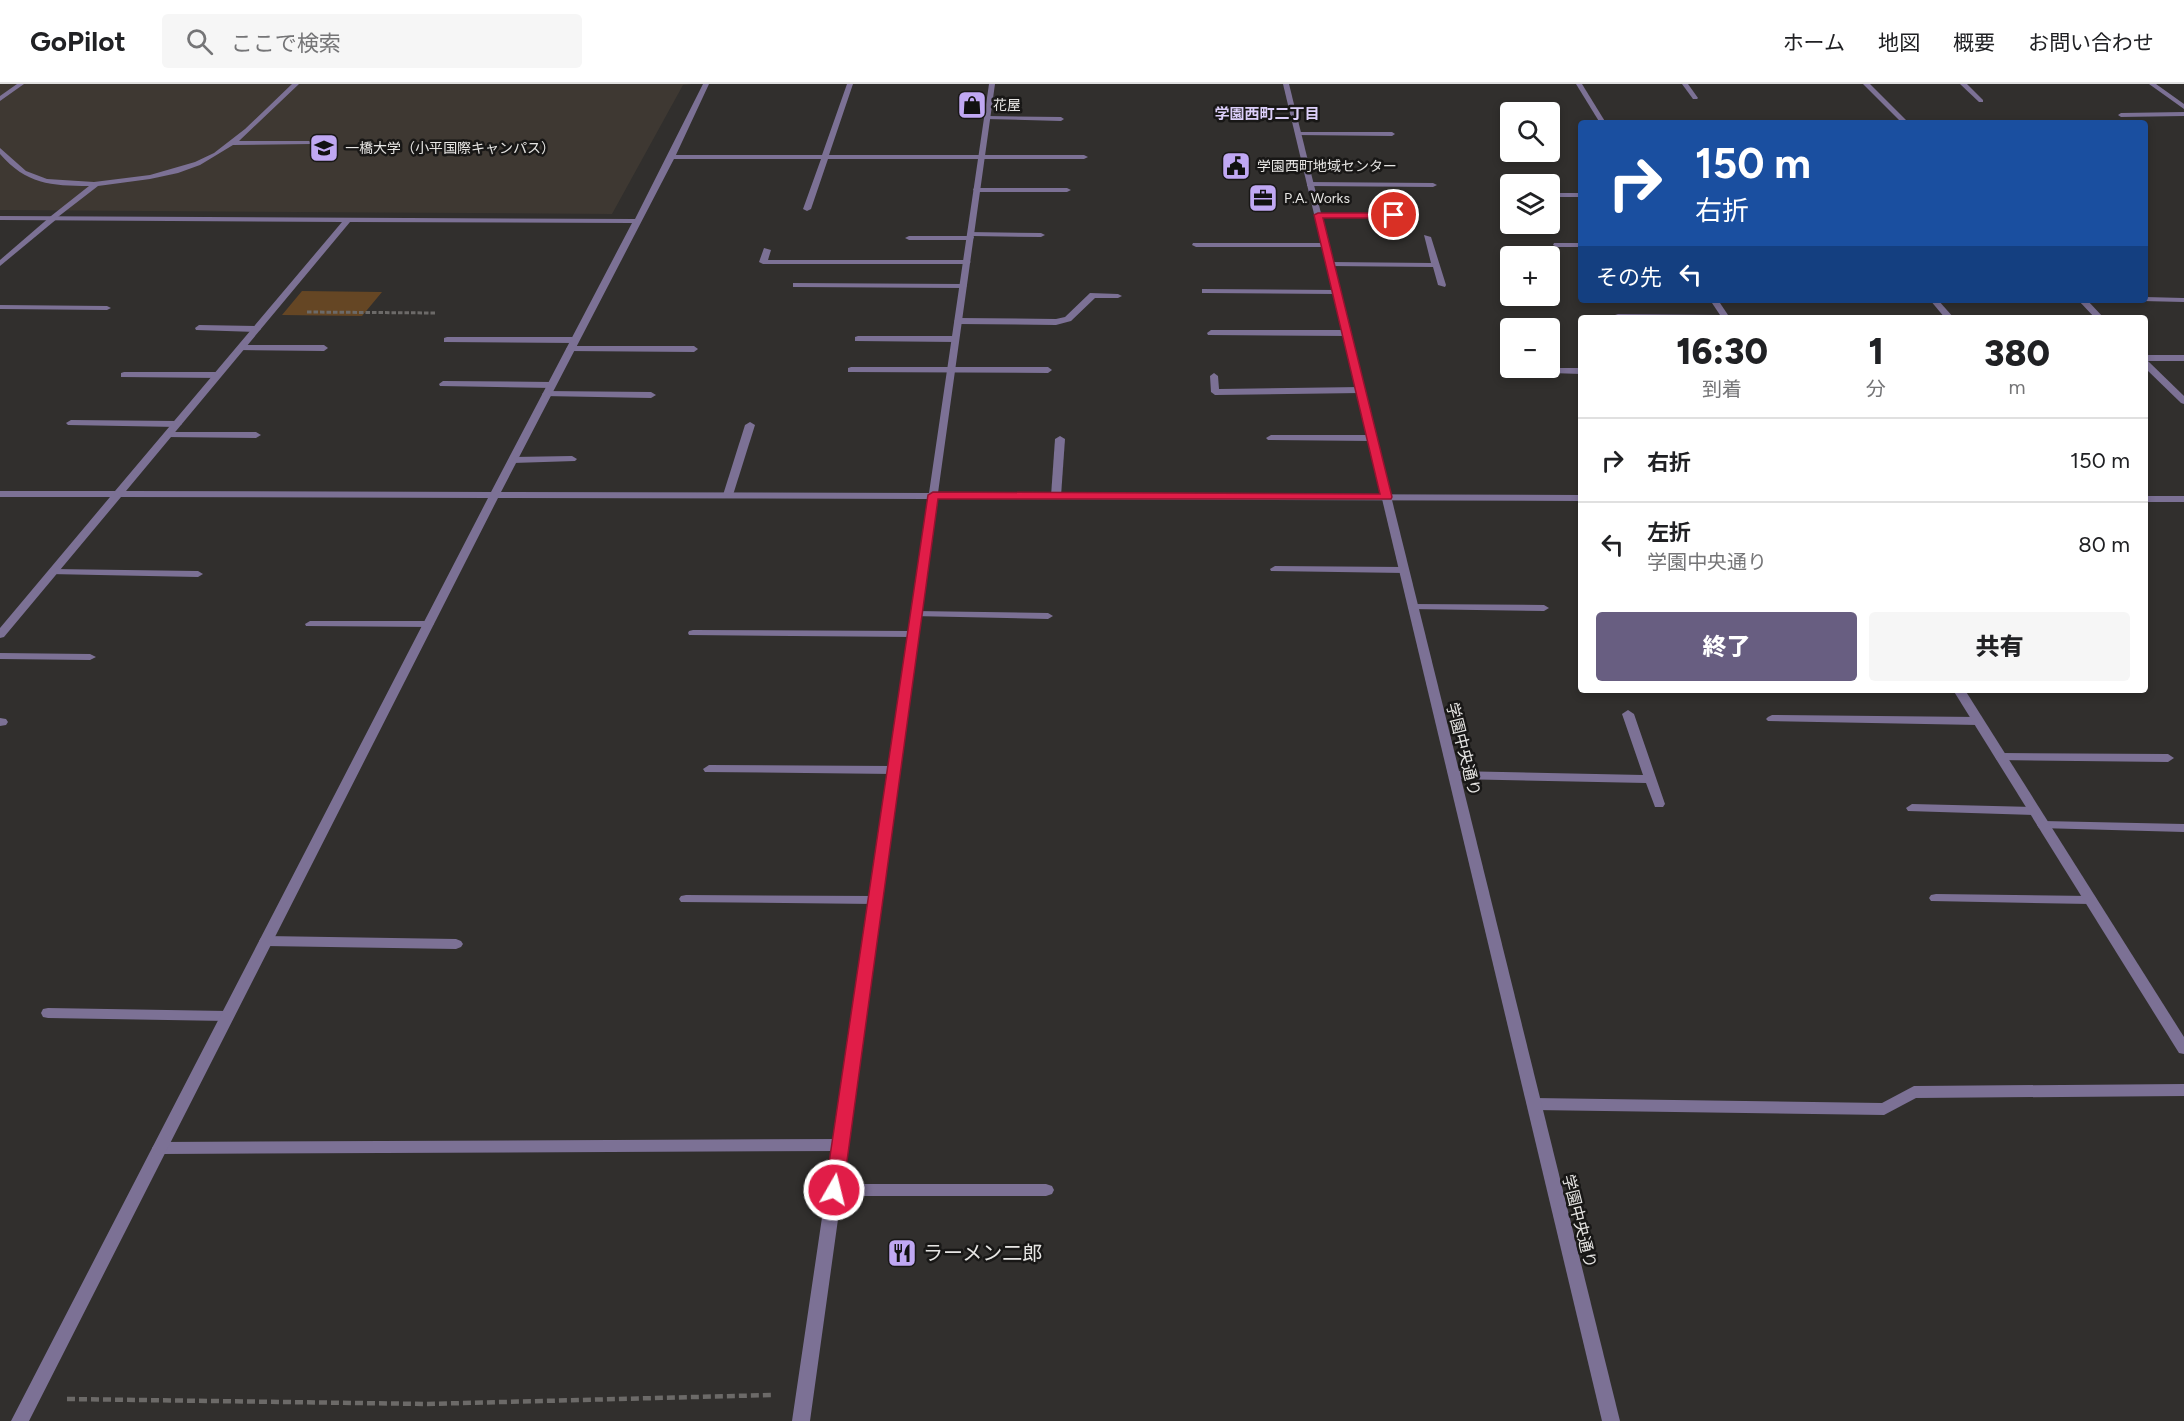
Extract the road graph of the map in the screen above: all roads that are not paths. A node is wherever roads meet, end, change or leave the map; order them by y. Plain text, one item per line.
1 (21, 84) edge
2 (296, 84) edge
3 (706, 84) edge
4 (850, 84) edge
5 (992, 84) edge
6 (1286, 84) edge
7 (1579, 84) edge
8 (1685, 84) edge
9 (1866, 84) edge
10 (1963, 84) edge
11 (2152, 84) edge
12 (1695, 98) dead end
13 (0, 99) edge
14 (1981, 101) dead end
15 (2182, 105) edge
16 (2184, 114) edge
17 (2121, 115) dead end
18 (987, 118) junction
19 (1060, 119) dead end
20 (1601, 120) edge
21 (1903, 120) edge
22 (1298, 134) junction
23 (1392, 134) dead end
24 (231, 143) junction
25 (309, 144) dead end
26 (0, 150) edge
27 (671, 157) junction
28 (825, 157) junction
29 (982, 157) junction
30 (1084, 157) dead end
31 (98, 182) junction
32 (1310, 184) junction
33 (1433, 185) dead end
34 (977, 190) junction
35 (1067, 190) dead end
36 (1560, 195) edge
37 (1578, 195) edge
38 (807, 209) dead end
39 (1318, 215) junction
40 (1414, 215) dead end
41 (0, 218) edge
42 (54, 218) junction
43 (348, 220) junction
44 (637, 221) junction
45 (1041, 235) dead end
46 (970, 236) junction
47 (1427, 237) dead end
48 (909, 238) dead end
49 (1196, 245) dead end
50 (1326, 245) junction
51 (1557, 245) dead end
52 (1578, 245) edge
53 (767, 250) dead end
54 (967, 262) junction
55 (0, 264) edge
56 (1330, 264) junction
57 (1436, 265) junction
58 (796, 285) dead end
59 (1442, 285) dead end
60 (963, 286) junction
61 (1205, 291) dead end
62 (1337, 292) junction
63 (1118, 296) dead end
64 (2148, 299) edge
65 (2184, 300) edge
66 (1937, 303) edge
67 (2085, 303) edge
68 (0, 307) edge
69 (107, 308) dead end
70 (1947, 315) edge
71 (2097, 315) edge
72 (958, 321) junction
73 (200, 328) dead end
74 (257, 329) junction
75 (1211, 333) dead end
76 (1347, 333) junction
77 (447, 339) dead end
78 (858, 339) dead end
79 (955, 339) junction
80 (572, 345) junction
81 (241, 348) junction
82 (324, 348) dead end
83 (694, 349) dead end
84 (2148, 358) edge
85 (2184, 358) edge
86 (2148, 366) edge
87 (851, 370) dead end
88 (951, 370) junction
89 (1048, 370) dead end
90 (1560, 371) edge
91 (1578, 371) edge
92 (124, 375) dead end
93 (218, 375) junction
94 (1214, 376) dead end
95 (443, 384) dead end
96 (549, 389) junction
97 (1361, 390) junction
98 (651, 395) dead end
99 (2184, 401) edge
100 (71, 423) dead end
101 (177, 424) junction
102 (750, 425) dead end
103 (168, 435) junction
104 (256, 435) dead end
105 (1271, 438) dead end
106 (1372, 438) junction
107 (1060, 439) dead end
108 (572, 459) dead end
109 (513, 460) junction
110 (0, 494) edge
111 (118, 495) junction
112 (495, 495) junction
113 (728, 495) junction
114 (933, 495) junction
115 (1056, 496) junction
116 (1387, 497) junction
117 (1578, 498) edge
118 (2148, 499) edge
119 (2184, 500) edge
120 (1275, 569) dead end
121 (1404, 570) junction
122 (53, 572) junction
123 (198, 574) dead end
124 (1413, 607) junction
125 (1544, 608) dead end
126 (916, 614) junction
127 (1048, 616) dead end
128 (310, 624) dead end
129 (429, 624) junction
130 (693, 633) dead end
131 (913, 634) junction
132 (0, 635) edge
133 (0, 656) edge
134 (90, 657) dead end
135 (1961, 693) edge
136 (1628, 714) dead end
137 (1772, 718) dead end
138 (1978, 721) junction
139 (2001, 757) junction
140 (2168, 758) dead end
141 (709, 769) dead end
142 (894, 770) junction
143 (1454, 775) junction
144 (1650, 779) junction
145 (1659, 804) dead end
146 (1912, 808) dead end
147 (2034, 811) junction
148 (2043, 825) junction
149 (2184, 828) edge
150 (1936, 898) dead end
151 (686, 899) dead end
152 (875, 900) junction
153 (2090, 900) junction
154 (266, 941) junction
155 (456, 944) dead end
156 (48, 1013) dead end
157 (227, 1016) junction
158 (2184, 1049) edge
159 (2184, 1090) edge
160 (1534, 1104) junction
161 (840, 1144) junction
162 (160, 1148) junction
163 (834, 1190) junction
164 (1046, 1190) dead end
165 (20, 1421) edge
166 (801, 1421) edge
167 (1611, 1421) edge

1 - 13 street
2 - 24 street
3 - 27 street
4 - 28 street
5 - 18 street
6 - 22 street, 学園中央通り
7 - 20 street
8 - 12 street
9 - 21 street
10 - 14 street
11 - 15 street
16 - 17 street
18 - 19 street
18 - 29 street
22 - 23 street
22 - 32 street, 学園中央通り
24 - 25 street
24 - 31 street
26 - 31 street
27 - 28 street
27 - 44 street
28 - 29 street
28 - 38 street
29 - 30 street
29 - 34 street
31 - 42 street
32 - 33 street
32 - 39 street, 学園中央通り
34 - 35 street
34 - 46 street
36 - 37 street
39 - 40 street
39 - 50 street, 学園中央通り
41 - 42 street
42 - 43 street
42 - 55 street
43 - 44 street
43 - 74 street
44 - 80 street
45 - 46 street
46 - 48 street
46 - 54 street
47 - 57 street
49 - 50 street
50 - 56 street, 学園中央通り
51 - 52 street
53 - 54 street
54 - 60 street
56 - 57 street
56 - 62 street, 学園中央通り
57 - 59 street
58 - 60 street
60 - 72 street
61 - 62 street
62 - 76 street, 学園中央通り
63 - 72 street
64 - 65 street
66 - 70 street
67 - 71 street
68 - 69 street
72 - 79 street
73 - 74 street
74 - 81 street
75 - 76 street
76 - 97 street, 学園中央通り
77 - 80 street
78 - 79 street
79 - 88 street
80 - 83 street
80 - 96 street
81 - 82 street
81 - 93 street
84 - 85 street
86 - 99 street
87 - 88 street
88 - 89 street
88 - 114 street
90 - 91 street
92 - 93 street
93 - 101 street
94 - 97 street
95 - 96 street
96 - 98 street
96 - 109 street
97 - 106 street, 学園中央通り
100 - 101 street
101 - 103 street
102 - 113 street
103 - 104 street
103 - 111 street
105 - 106 street
106 - 116 street, 学園中央通り
107 - 115 street
108 - 109 street
109 - 112 street
110 - 111 street
111 - 112 street
111 - 122 street
112 - 113 street
112 - 129 street
113 - 114 street
114 - 115 street
114 - 126 street
115 - 116 street
116 - 117 street
116 - 121 street, 学園中央通り
118 - 119 street
120 - 121 street
121 - 124 street, 学園中央通り
122 - 123 street
122 - 132 street
124 - 125 street
124 - 143 street, 学園中央通り
126 - 127 street
126 - 131 street
128 - 129 street
129 - 154 street
130 - 131 street
131 - 142 street
133 - 134 street
135 - 138 street
136 - 144 street
137 - 138 street
138 - 139 street
139 - 140 street
139 - 147 street
141 - 142 street
142 - 152 street
143 - 144 street
143 - 160 street, 学園中央通り
144 - 145 street
146 - 147 street
147 - 148 street
148 - 149 street
148 - 153 street
150 - 153 street
151 - 152 street
152 - 161 street
153 - 158 street
154 - 155 street
154 - 157 street
156 - 157 street
157 - 162 street
159 - 160 street
160 - 167 street, 学園中央通り
161 - 162 street
161 - 163 street
162 - 165 street
163 - 164 street
163 - 166 street

